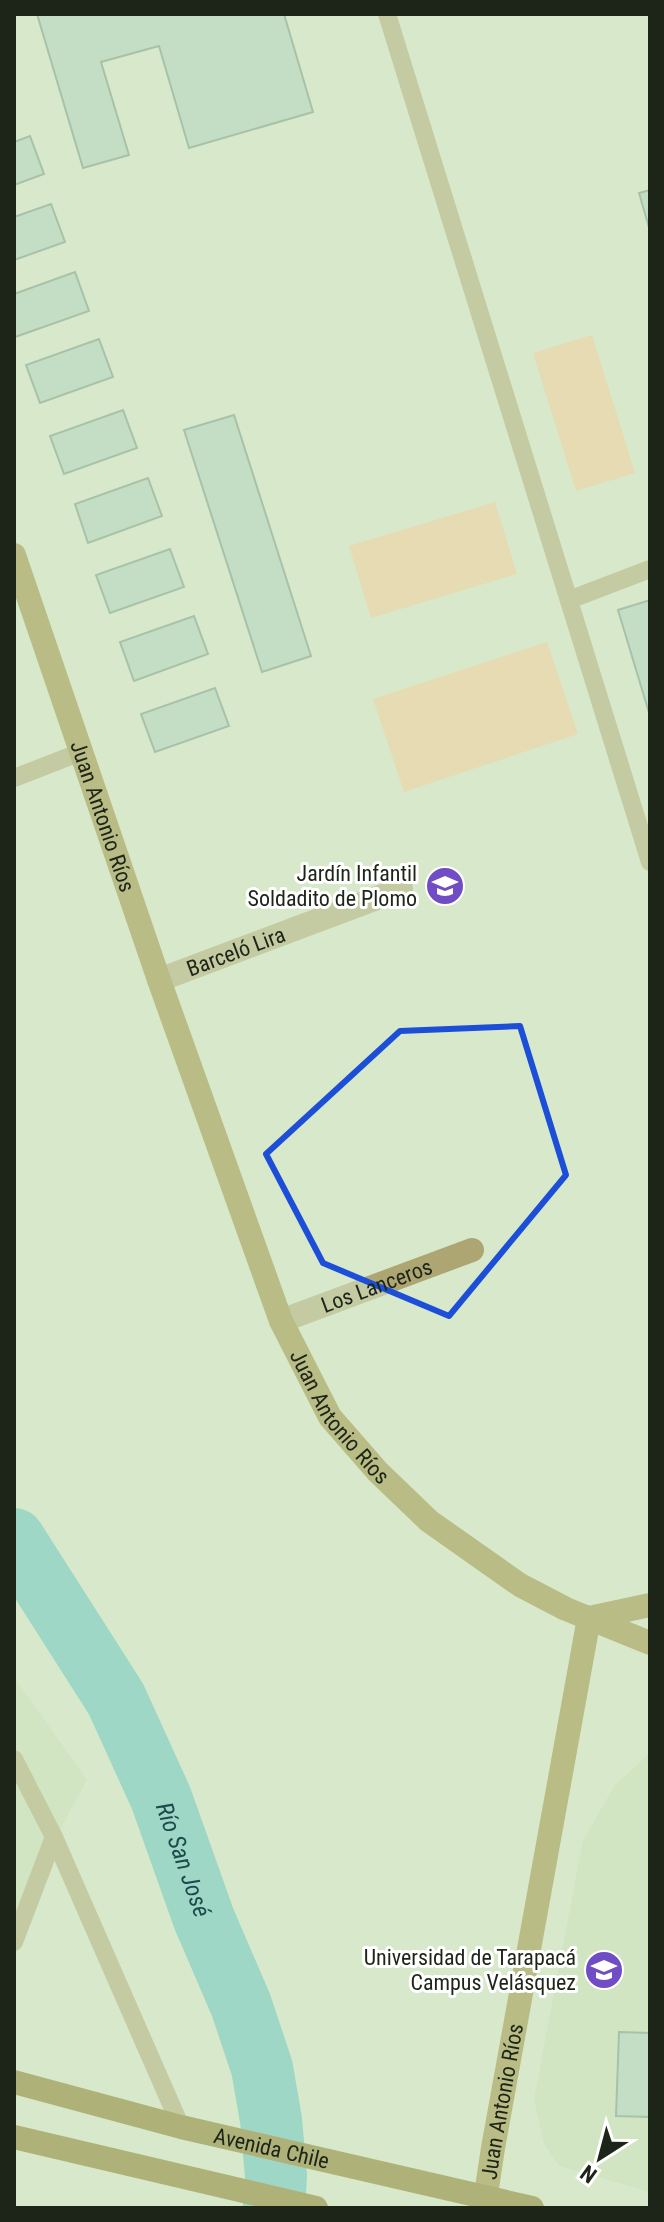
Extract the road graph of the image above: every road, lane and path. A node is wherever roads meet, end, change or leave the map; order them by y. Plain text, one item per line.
1 (387, 14) edge
2 (14, 555) edge
3 (650, 569) edge
4 (569, 600) junction
5 (81, 752) junction
6 (14, 778) edge
7 (650, 862) edge
8 (401, 889) dead end
9 (159, 980) junction
10 (472, 1250) dead end
11 (281, 1321) junction
12 (650, 1605) edge
13 (589, 1618) junction
14 (650, 1643) edge
15 (14, 1759) edge
16 (54, 1837) junction
17 (14, 1942) edge
18 (14, 2082) edge
19 (181, 2127) junction
20 (14, 2137) edge
21 (485, 2203) edge
22 (316, 2208) edge
23 (532, 2208) edge

1 - 4 lane
2 - 5 main road, Juan Antonio Ríos
3 - 4 lane
4 - 7 lane
5 - 6 lane
5 - 9 main road, Juan Antonio Ríos
8 - 9 street, Barceló Lira
9 - 11 main road, Juan Antonio Ríos
10 - 11 street, Los Lanceros
11 - 13 main road, Juan Antonio Ríos
12 - 13 main road
13 - 14 main road
13 - 21 main road, Juan Antonio Ríos
15 - 16 lane
16 - 17 lane
16 - 19 lane
18 - 19 main road, Avenida Chile
19 - 21 main road, Avenida Chile
20 - 22 main road
21 - 23 main road, Avenida Chile

